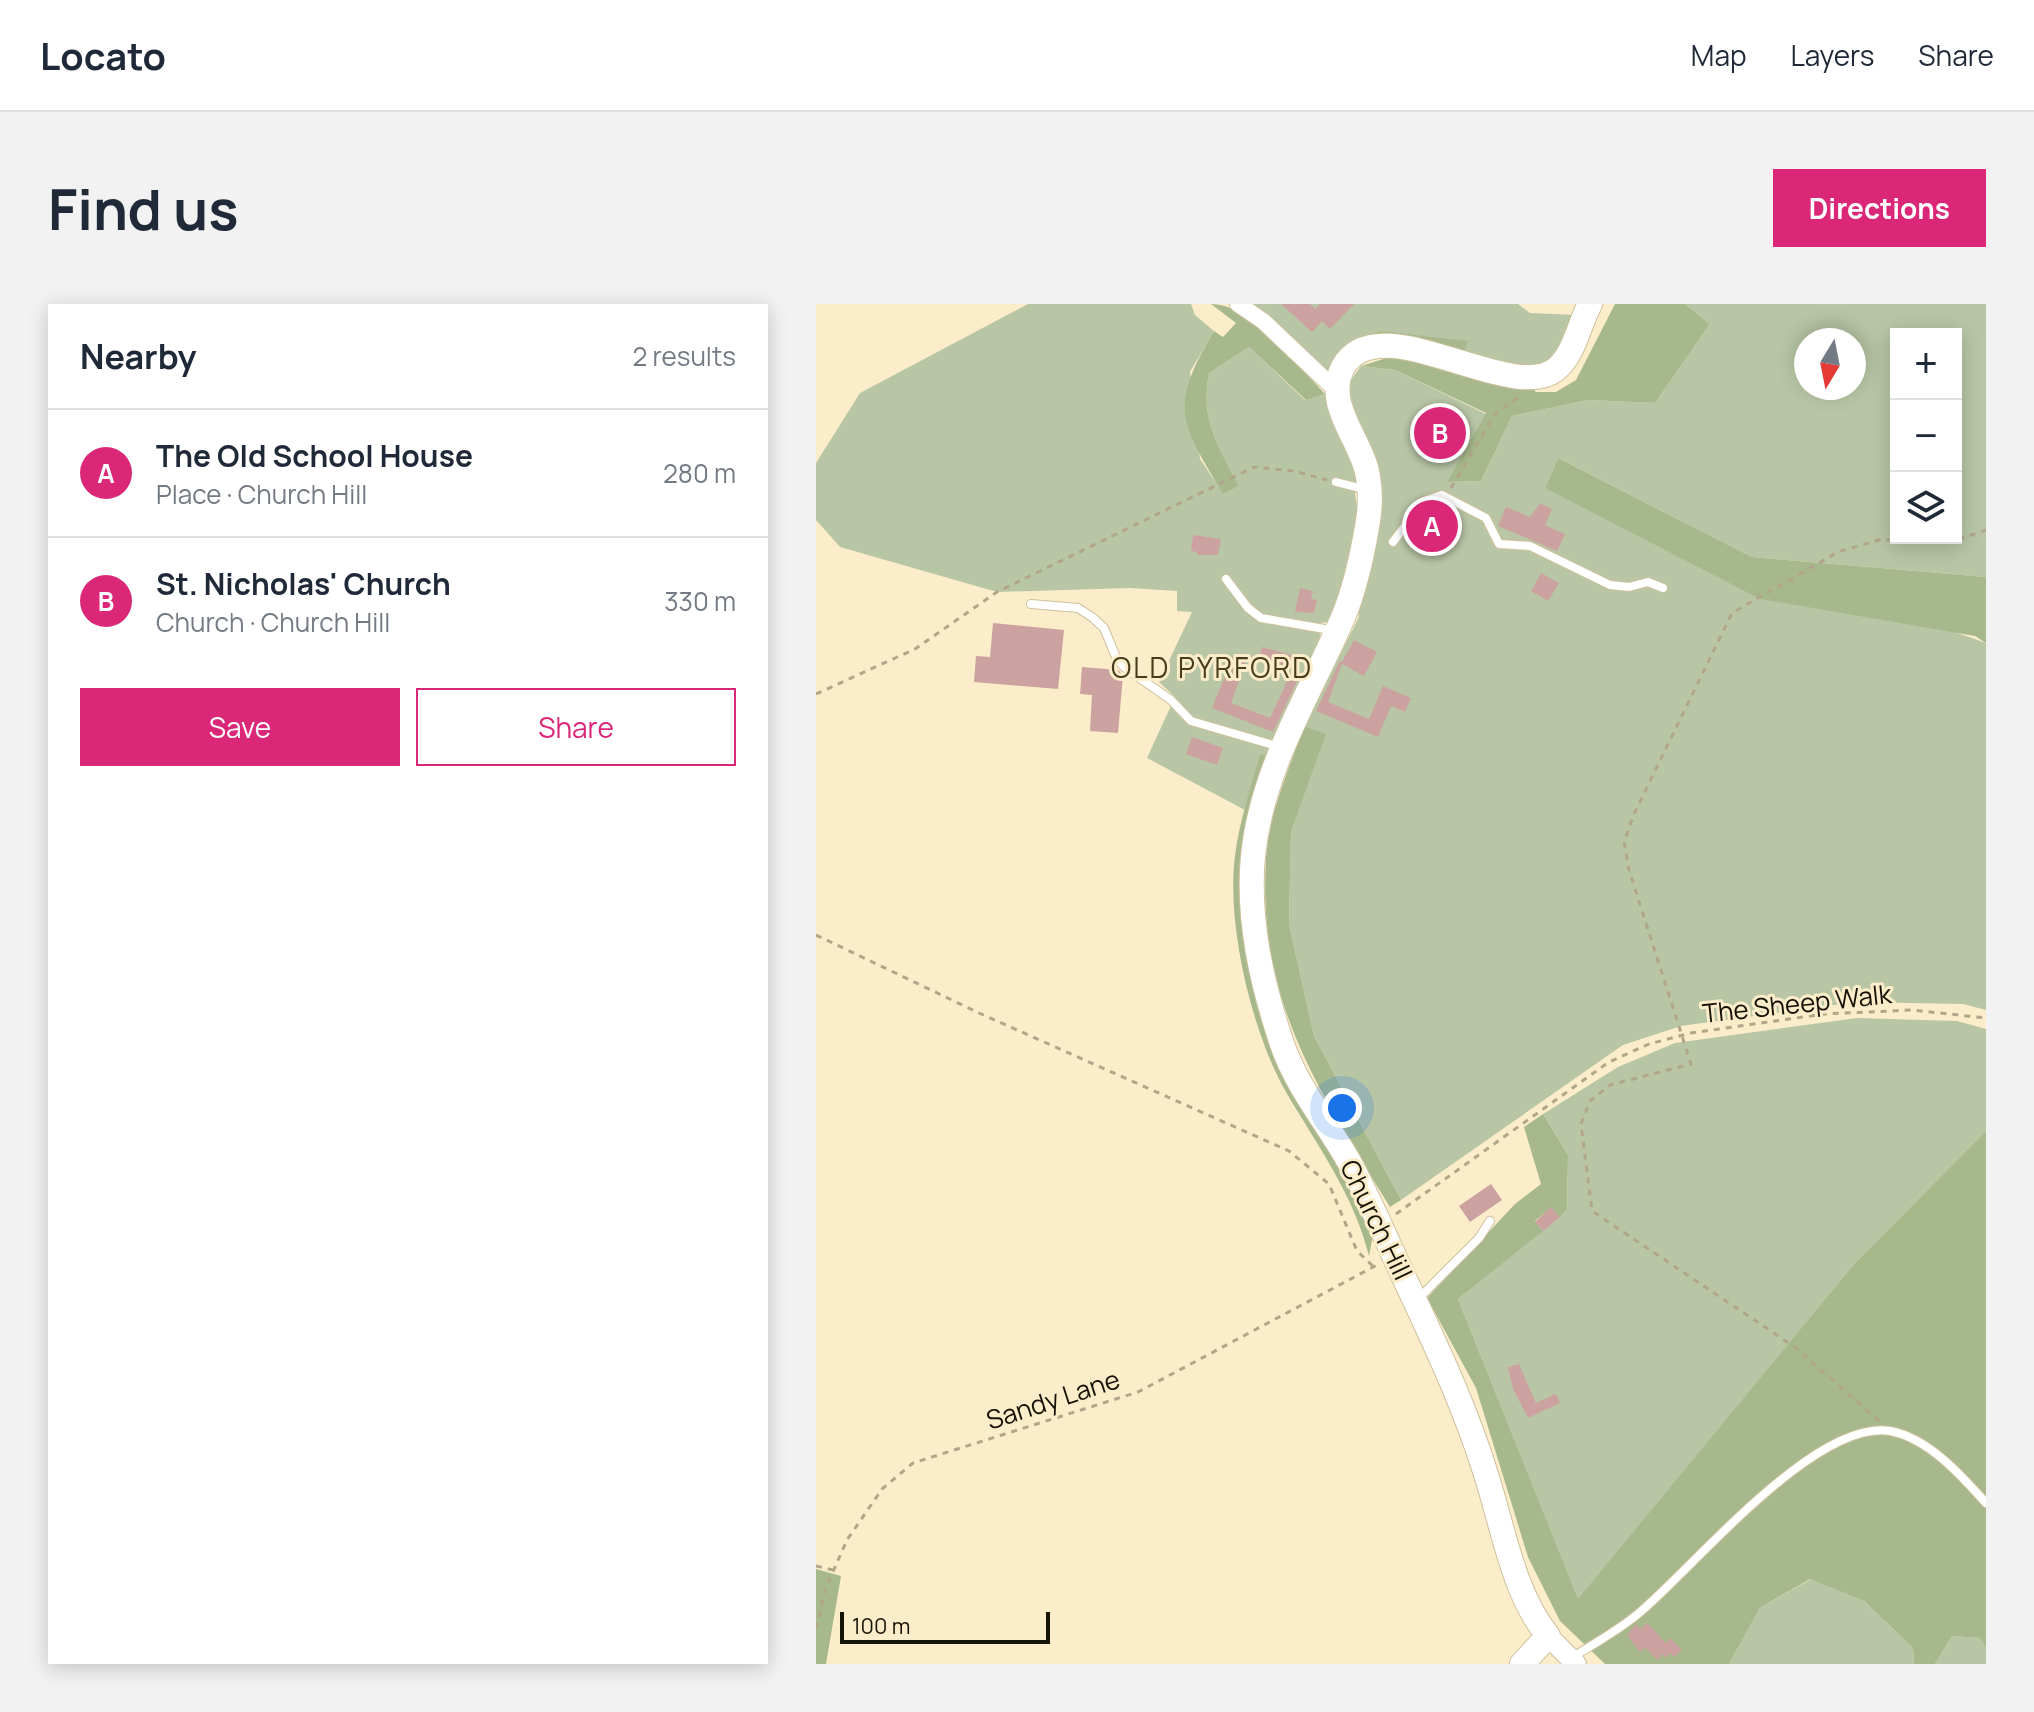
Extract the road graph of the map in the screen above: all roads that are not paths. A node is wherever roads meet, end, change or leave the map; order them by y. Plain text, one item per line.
1 (1238, 304) edge
2 (1590, 304) edge
3 (1338, 392) junction
4 (1336, 482) road end
5 (1368, 491) junction
6 (1393, 542) dead end
7 (1226, 579) dead end
8 (1663, 588) dead end
9 (1031, 604) dead end
10 (1336, 631) junction
11 (1281, 747) junction
12 (1490, 1221) dead end
13 (1415, 1301) junction
14 (1986, 1503) edge
15 (1548, 1636) junction
16 (1573, 1661) edge
17 (1522, 1664) edge

1 - 3 street
2 - 3 main road
3 - 5 main road, Church Hill
4 - 5 lane
5 - 10 main road, Church Hill
6 - 8 lane
7 - 10 lane
9 - 11 lane
10 - 11 main road, Church Hill
11 - 13 main road, Church Hill
12 - 13 lane
13 - 15 main road, Church Hill
14 - 16 lane
15 - 16 street
15 - 17 main road

